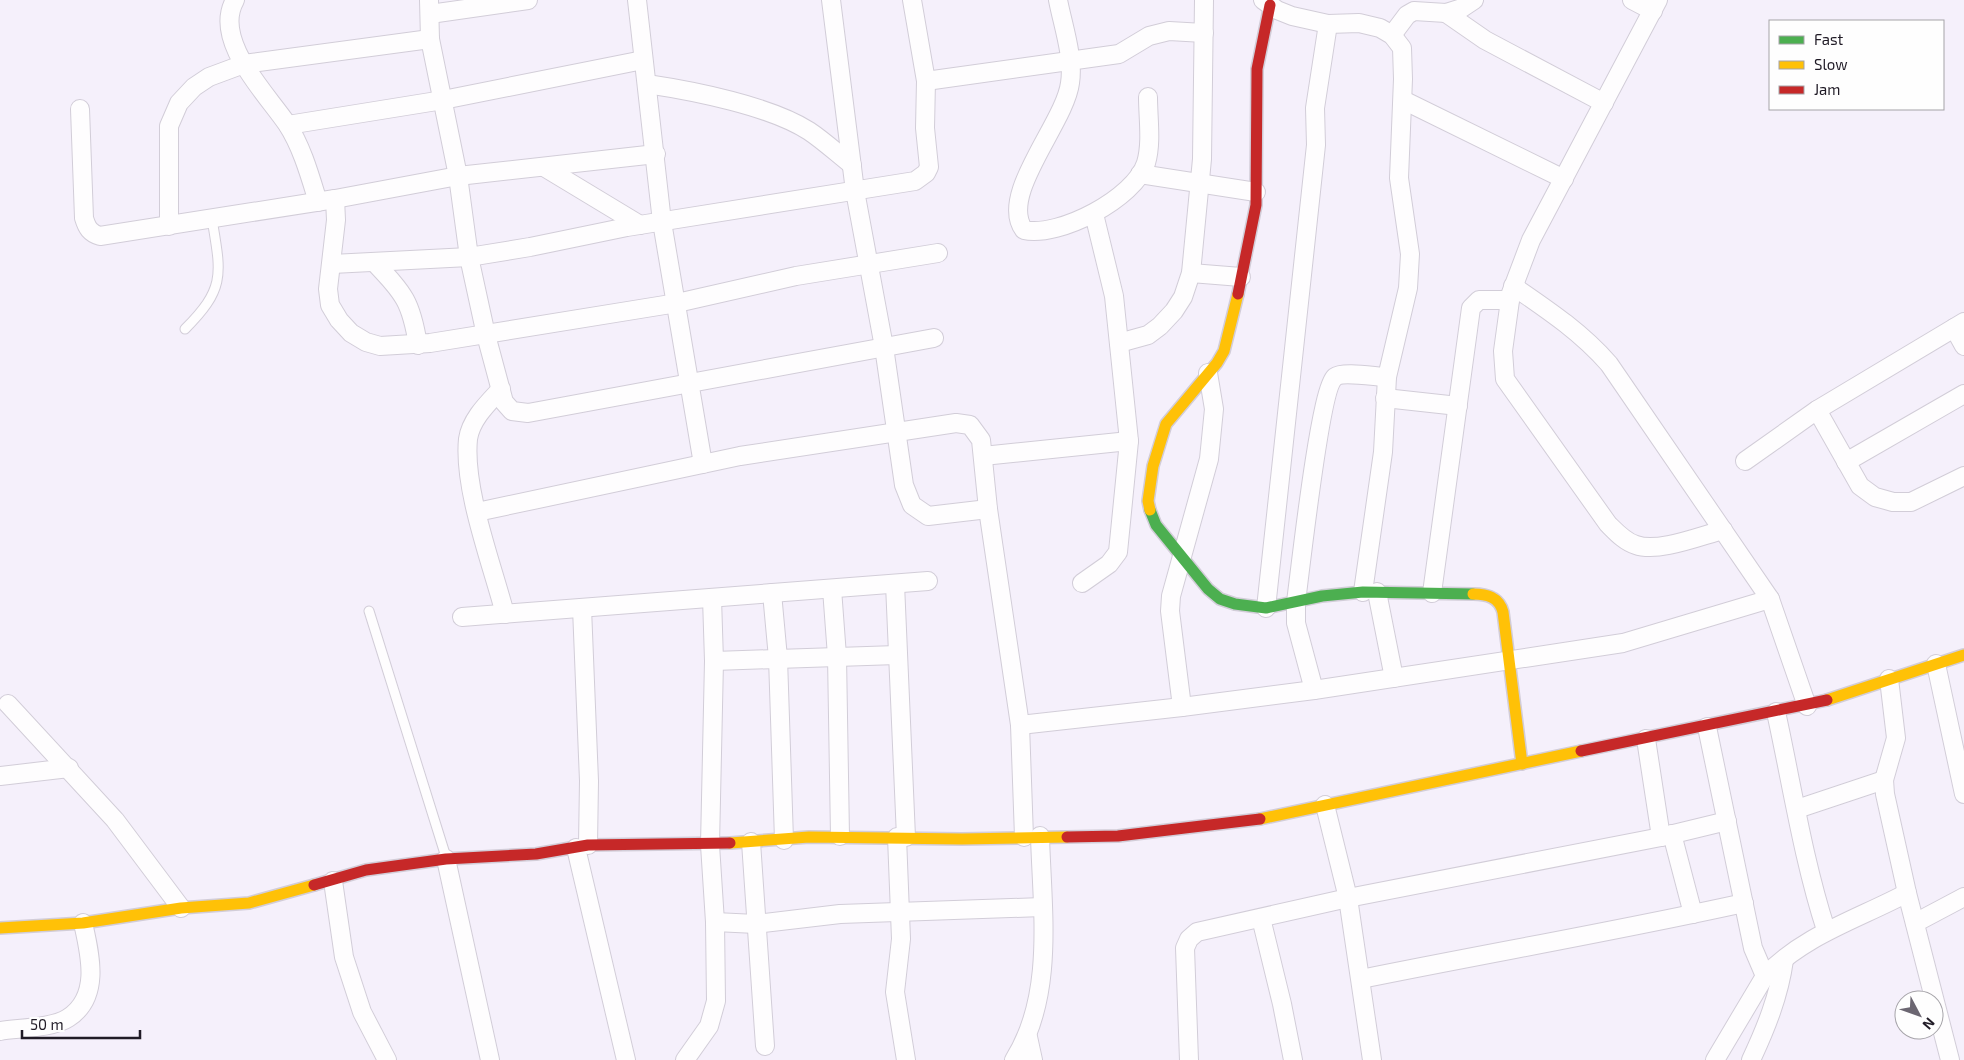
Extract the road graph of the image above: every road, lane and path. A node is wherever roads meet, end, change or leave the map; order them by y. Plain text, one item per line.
1 (235, 0) edge
2 (528, 0) edge
3 (637, 0) edge
4 (830, 0) edge
5 (912, 0) edge
6 (1058, 0) edge
7 (1204, 0) edge
8 (1474, 0) edge
9 (1632, 0) edge
10 (1266, 2) edge
11 (1656, 5) edge
12 (1416, 6) edge
13 (430, 7) edge
14 (1446, 13) junction
15 (1328, 24) junction
16 (1204, 33) junction
17 (1392, 35) junction
18 (430, 39) junction
19 (644, 60) junction
20 (1070, 61) junction
21 (244, 64) junction
22 (926, 81) junction
23 (647, 84) junction
24 (1148, 98) dead end
25 (443, 100) junction
26 (1403, 100) junction
27 (1604, 103) junction
28 (80, 109) dead end
29 (288, 125) junction
30 (656, 154) junction
31 (852, 165) junction
32 (544, 166) junction
33 (1140, 174) junction
34 (458, 176) junction
35 (1564, 178) junction
36 (1199, 183) junction
37 (855, 191) junction
38 (1256, 192) junction
39 (327, 200) junction
40 (1094, 214) junction
41 (212, 219) junction
42 (662, 222) junction
43 (640, 225) junction
44 (169, 226) junction
45 (938, 253) dead end
46 (469, 257) junction
47 (374, 262) junction
48 (332, 264) junction
49 (868, 266) junction
50 (1191, 273) junction
51 (1241, 277) junction
52 (1512, 293) junction
53 (677, 303) junction
54 (1959, 325) edge
55 (185, 329) dead end
56 (486, 335) junction
57 (934, 338) dead end
58 (1119, 343) junction
59 (418, 345) junction
60 (1964, 346) edge
61 (884, 347) junction
62 (1208, 373) junction
63 (1388, 378) junction
64 (688, 385) junction
65 (501, 388) junction
66 (1964, 394) edge
67 (1385, 398) junction
68 (1458, 406) junction
69 (1816, 410) junction
70 (897, 432) junction
71 (1130, 441) junction
72 (982, 456) junction
73 (1745, 461) dead end
74 (1846, 462) junction
75 (703, 464) junction
76 (1964, 476) edge
77 (988, 508) junction
78 (477, 512) junction
79 (1723, 530) junction
80 (1181, 558) junction
81 (928, 581) dead end
82 (1082, 582) dead end
83 (895, 584) junction
84 (832, 589) junction
85 (1370, 592) junction
86 (772, 593) junction
87 (1432, 593) junction
88 (712, 598) junction
89 (1770, 599) junction
90 (1296, 602) junction
91 (582, 608) junction
92 (1266, 608) junction
93 (369, 611) dead end
94 (505, 614) junction
95 (462, 617) dead end
96 (897, 654) junction
97 (1964, 654) edge
98 (837, 656) junction
99 (778, 658) junction
100 (714, 661) junction
101 (1509, 662) junction
102 (1936, 664) junction
103 (1394, 678) junction
104 (1889, 679) junction
105 (1314, 690) junction
106 (8, 704) dead end
107 (1807, 706) junction
108 (1182, 707) junction
109 (1776, 712) junction
110 (1020, 725) junction
111 (1707, 727) junction
112 (1646, 739) junction
113 (1522, 764) junction
114 (69, 768) junction
115 (0, 776) edge
116 (1884, 780) junction
117 (1964, 794) edge
118 (1325, 805) junction
119 (1798, 809) junction
120 (1727, 821) junction
121 (1666, 835) junction
122 (840, 836) junction
123 (902, 837) junction
124 (1032, 837) junction
125 (784, 840) junction
126 (751, 842) junction
127 (710, 845) junction
128 (582, 846) junction
129 (446, 859) junction
130 (333, 881) junction
131 (1907, 893) junction
132 (1964, 897) edge
133 (1348, 898) junction
134 (1744, 903) junction
135 (1042, 907) junction
136 (181, 908) junction
137 (900, 911) junction
138 (1693, 914) junction
139 (1261, 918) junction
140 (716, 922) junction
141 (83, 923) junction
142 (1915, 923) junction
143 (756, 924) junction
144 (0, 928) edge
145 (1826, 930) junction
146 (1784, 960) junction
147 (1765, 976) junction
148 (1361, 980) junction
149 (0, 1031) edge
150 (1028, 1037) junction
151 (765, 1046) dead end
152 (388, 1060) edge
153 (490, 1060) edge
154 (626, 1060) edge
155 (685, 1060) edge
156 (906, 1060) edge
157 (1014, 1060) edge
158 (1034, 1060) edge
159 (1189, 1060) edge
160 (1293, 1060) edge
161 (1372, 1060) edge
162 (1715, 1060) edge
163 (1751, 1060) edge
164 (1950, 1060) edge

1 - 21 street
2 - 13 street
3 - 19 street
4 - 31 street
5 - 22 street
6 - 20 street
7 - 16 street
8 - 14 street
9 - 11 street
10 - 15 street
10 - 38 street
11 - 27 street
12 - 14 street
12 - 17 street
13 - 18 street
14 - 27 street
15 - 17 street
15 - 92 street
16 - 20 street
16 - 36 street
17 - 26 street
18 - 21 street
18 - 25 street
19 - 23 street
19 - 25 street
20 - 22 street
20 - 40 street
21 - 29 street
21 - 44 street
22 - 37 street
23 - 30 street
23 - 31 street
24 - 33 street
25 - 29 street
25 - 34 street
26 - 35 street
26 - 63 street
27 - 35 street
28 - 44 street
29 - 39 street
30 - 32 street
30 - 42 street
31 - 37 street
32 - 34 street
32 - 43 street
33 - 36 street
33 - 40 street
34 - 39 street
34 - 46 street
35 - 52 street
36 - 38 street
36 - 50 street
37 - 42 street
37 - 49 street
38 - 51 street
39 - 41 street
39 - 48 street
40 - 58 street
41 - 44 street
41 - 55 lane
42 - 43 street
42 - 53 street
43 - 46 street
45 - 49 street
46 - 47 street
46 - 56 street
47 - 48 street
47 - 59 street
48 - 59 street
49 - 53 street
49 - 61 street
50 - 51 street
50 - 58 street
51 - 62 street
52 - 68 street
52 - 79 street
52 - 79 street
53 - 56 street
53 - 64 street
54 - 60 street
54 - 69 street
56 - 59 street
56 - 65 street
57 - 61 street
58 - 71 street
61 - 64 street
61 - 70 street
62 - 80 street
62 - 80 street
63 - 67 street
63 - 90 street
64 - 65 street
64 - 75 street
65 - 78 street
66 - 74 street
67 - 68 street
67 - 85 street
68 - 87 street
69 - 73 street
69 - 74 street
70 - 72 street
70 - 75 street
70 - 77 street
71 - 72 street
71 - 82 street
72 - 77 street
74 - 76 street
75 - 78 street
77 - 110 street
78 - 94 street
79 - 89 street
80 - 92 street
80 - 108 street
81 - 83 street
83 - 84 street
83 - 96 street
84 - 86 street
84 - 98 street
85 - 87 street
85 - 90 street
85 - 103 street
86 - 88 street
86 - 99 street
87 - 101 street
88 - 91 street
88 - 100 street
89 - 101 street
89 - 107 street
90 - 92 street
90 - 105 street
91 - 94 street
91 - 128 street
93 - 129 lane
94 - 95 street
96 - 98 street
96 - 123 street
97 - 102 street
98 - 99 street
98 - 122 street
99 - 100 street
99 - 125 street
100 - 127 street
101 - 103 street
101 - 113 street
102 - 104 street
102 - 117 street
103 - 105 street
104 - 107 street
104 - 116 street
105 - 108 street
106 - 114 street
107 - 109 street
108 - 110 street
109 - 111 street
109 - 119 street
110 - 124 street
111 - 112 street
111 - 120 street
112 - 113 street
112 - 121 street
113 - 118 street
114 - 115 street
114 - 136 street
116 - 119 street
116 - 131 street
118 - 124 street
118 - 133 street
119 - 145 street
120 - 121 street
120 - 134 street
121 - 133 street
121 - 138 street
122 - 123 street
122 - 125 street
123 - 124 street
123 - 137 street
124 - 135 street
125 - 126 street
126 - 127 street
126 - 143 street
127 - 128 street
127 - 140 street
128 - 129 street
128 - 154 street
129 - 130 street
129 - 153 street
130 - 136 street
130 - 152 street
131 - 142 street
131 - 145 street
132 - 142 street
133 - 139 street
133 - 148 street
134 - 138 street
134 - 147 street
135 - 137 street
135 - 150 street
136 - 141 street
137 - 143 street
137 - 156 street
138 - 148 street
139 - 159 street
139 - 160 street
140 - 143 street
140 - 155 street
141 - 144 street
141 - 149 street
142 - 164 street
143 - 151 street
145 - 146 street
146 - 147 street
146 - 163 street
147 - 162 street
148 - 161 street
150 - 157 street
150 - 158 street

